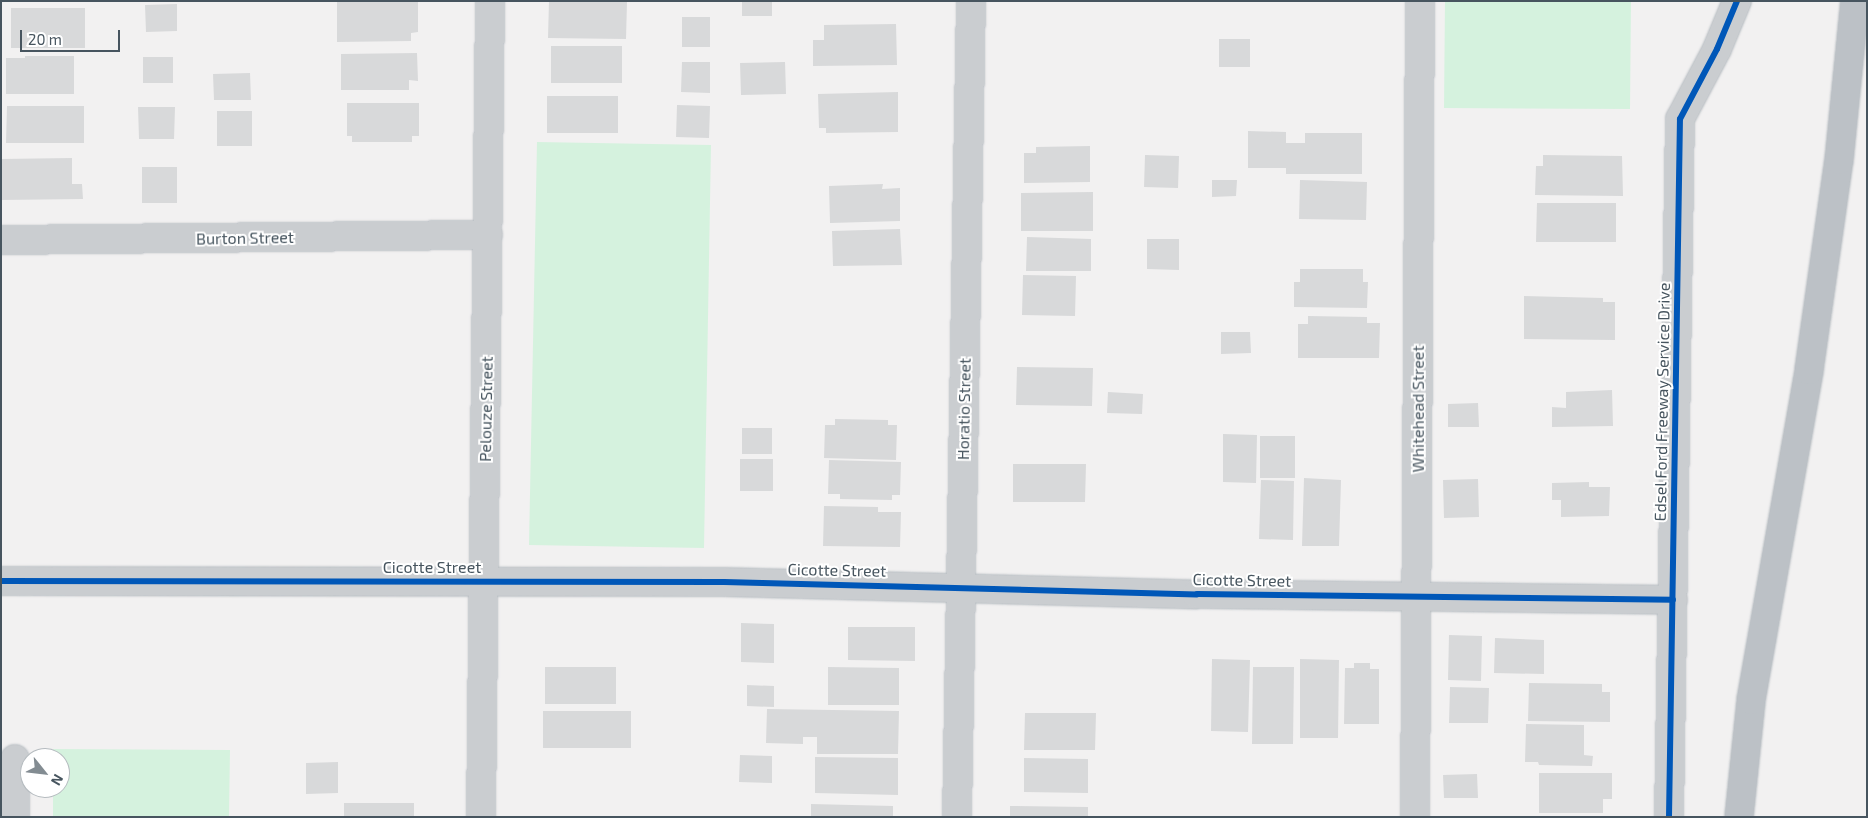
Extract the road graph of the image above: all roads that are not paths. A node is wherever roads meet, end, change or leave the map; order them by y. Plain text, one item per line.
1 (490, 1) edge
2 (971, 1) edge
3 (1420, 1) edge
4 (1737, 1) edge
5 (1854, 1) edge
6 (488, 235) junction
7 (1, 240) edge
8 (1, 581) edge
9 (484, 581) junction
10 (960, 586) junction
11 (1418, 596) junction
12 (1673, 600) junction
13 (15, 759) dead end
14 (15, 817) edge
15 (482, 817) edge
16 (957, 817) edge
17 (1415, 817) edge
18 (1669, 817) edge
19 (1739, 817) edge

1 - 6 street, Pelouze Street
2 - 10 street, Horatio Street
3 - 11 street, Whitehead Street
4 - 12 street, Edsel Ford Freeway Service Drive
5 - 19 highway
6 - 7 street, Burton Street
6 - 9 street, Pelouze Street
8 - 9 street, Cicotte Street
9 - 10 street, Cicotte Street
9 - 15 street, Pelouze Street
10 - 11 street, Cicotte Street
10 - 16 street, Horatio Street
11 - 12 street, Cicotte Street
11 - 17 street, Whitehead Street
12 - 18 street, Edsel Ford Freeway Service Drive
13 - 14 street

